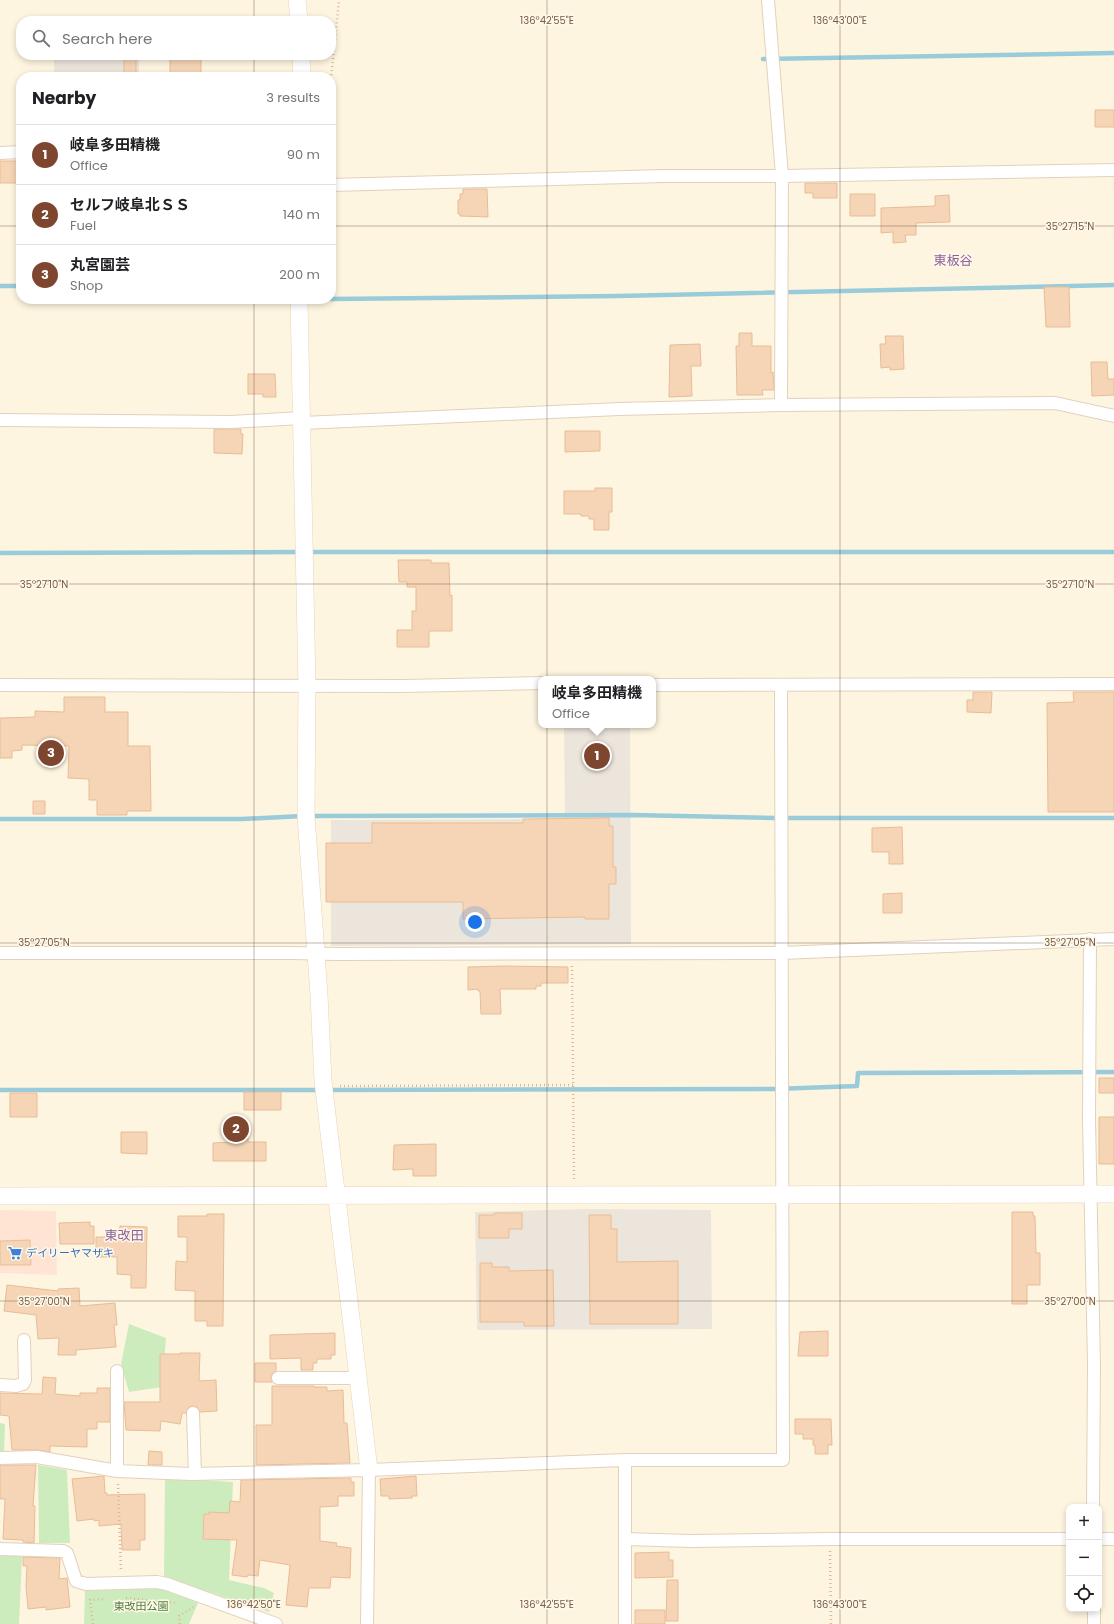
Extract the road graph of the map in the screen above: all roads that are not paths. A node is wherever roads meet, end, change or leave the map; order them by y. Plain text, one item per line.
1 (297, 0) edge
2 (768, 0) edge
3 (299, 16) edge
4 (301, 60) edge
5 (302, 72) edge
6 (0, 152) edge
7 (16, 152) edge
8 (1114, 170) edge
9 (782, 176) junction
10 (336, 185) edge
11 (299, 304) edge
12 (781, 405) junction
13 (1114, 416) edge
14 (0, 420) edge
15 (302, 420) junction
16 (538, 683) edge
17 (1114, 684) edge
18 (0, 685) edge
19 (656, 685) edge
20 (307, 686) junction
21 (781, 686) junction
22 (1090, 939) junction
23 (1114, 939) edge
24 (0, 953) edge
25 (782, 953) junction
26 (316, 954) junction
27 (784, 1194) junction
28 (1089, 1194) junction
29 (1114, 1194) edge
30 (0, 1196) edge
31 (336, 1196) junction
32 (24, 1340) dead end
33 (117, 1371) dead end
34 (278, 1378) dead end
35 (358, 1378) junction
36 (0, 1385) edge
37 (193, 1413) dead end
38 (0, 1458) edge
39 (625, 1460) junction
40 (369, 1470) junction
41 (117, 1471) junction
42 (195, 1474) junction
43 (1093, 1504) edge
44 (1114, 1538) edge
45 (625, 1539) junction
46 (1066, 1539) edge
47 (1102, 1539) edge
48 (0, 1549) edge
49 (1094, 1612) edge
50 (276, 1624) edge
51 (367, 1624) edge
52 (625, 1624) edge
53 (1094, 1624) edge

1 - 3 street
2 - 9 street
4 - 5 street
6 - 7 street
8 - 9 street
9 - 10 street
9 - 12 street
11 - 15 street
12 - 13 street
12 - 15 street
14 - 15 street
15 - 20 street
16 - 20 street
17 - 21 street
18 - 20 street
19 - 21 street
20 - 26 street
21 - 25 street
22 - 23 street
22 - 25 street
22 - 28 street
24 - 26 street
25 - 26 street
25 - 27 street
26 - 31 street
27 - 28 street
27 - 31 street
27 - 39 street
28 - 29 street
28 - 43 street
30 - 31 street
31 - 35 street
32 - 36 street
33 - 41 street
34 - 35 street
35 - 40 street
37 - 42 street
38 - 41 street
39 - 40 street
39 - 45 street
40 - 42 street
40 - 51 street
41 - 42 street
44 - 47 street
45 - 46 street
45 - 52 street
48 - 50 street
49 - 53 street

